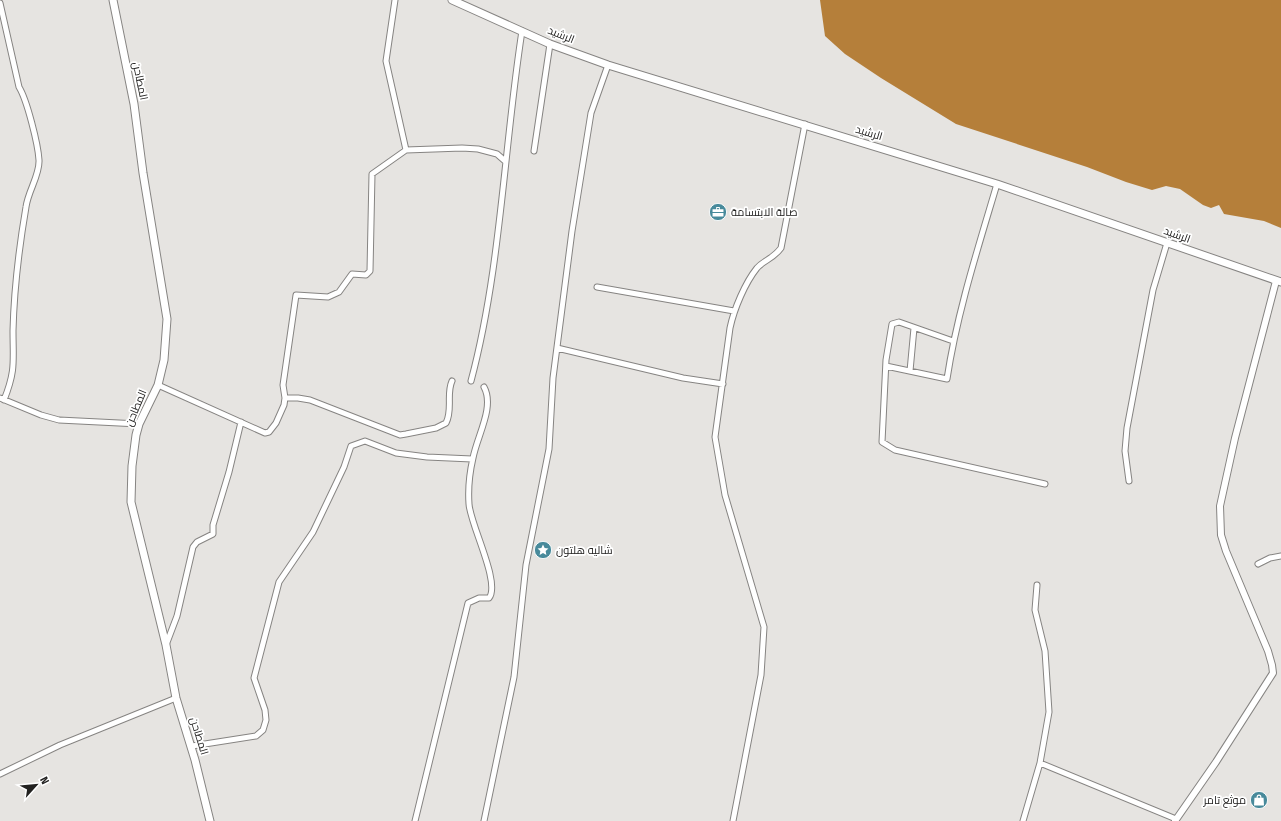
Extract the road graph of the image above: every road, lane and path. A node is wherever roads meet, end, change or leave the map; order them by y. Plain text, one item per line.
1 (113, 0) edge
2 (395, 0) edge
3 (452, 0) edge
4 (0, 3) edge
5 (522, 31) junction
6 (550, 44) junction
7 (608, 65) junction
8 (805, 124) junction
9 (406, 150) junction
10 (534, 151) dead end
11 (505, 162) junction
12 (996, 184) junction
13 (1167, 243) junction
14 (1279, 282) edge
15 (597, 287) dead end
16 (734, 312) junction
17 (914, 328) junction
18 (953, 341) junction
19 (557, 348) junction
20 (886, 366) junction
21 (910, 371) junction
22 (452, 381) dead end
23 (470, 381) dead end
24 (158, 384) junction
25 (723, 384) junction
26 (484, 387) dead end
27 (285, 398) junction
28 (2, 399) edge
29 (240, 422) junction
30 (139, 424) junction
31 (472, 458) junction
32 (1129, 481) dead end
33 (1045, 484) dead end
34 (1281, 556) edge
35 (1258, 564) dead end
36 (1037, 585) dead end
37 (166, 645) junction
38 (176, 698) junction
39 (192, 746) junction
40 (1040, 763) junction
41 (0, 774) edge
42 (1176, 820) edge
43 (210, 821) edge
44 (415, 821) edge
45 (484, 821) edge
46 (733, 821) edge
47 (1023, 821) edge

1 - 24 main road, المطاحن
2 - 9 street
3 - 5 main road, الرشيد
4 - 28 street
5 - 6 main road, الرشيد
5 - 11 street
6 - 7 main road, الرشيد
6 - 10 street
7 - 8 main road, الرشيد
7 - 19 street
8 - 12 main road, الرشيد
8 - 16 street
9 - 11 street
9 - 27 street
11 - 23 street
12 - 13 main road, الرشيد
12 - 18 street
13 - 14 main road, الرشيد
13 - 32 street
14 - 42 street
15 - 16 street
16 - 25 street
17 - 18 street
17 - 20 street
17 - 21 street
18 - 21 street
19 - 25 street
19 - 45 street
20 - 21 street
20 - 33 street
22 - 27 street
24 - 29 street
24 - 30 main road, المطاحن
25 - 46 street
26 - 31 street
27 - 29 street
28 - 30 street
29 - 37 street
30 - 37 main road, المطاحن
31 - 39 street
31 - 44 street
34 - 35 street
36 - 40 street
37 - 38 main road, المطاحن
38 - 39 main road, المطاحن
38 - 41 street
39 - 43 main road, المطاحن
40 - 42 street
40 - 47 street

